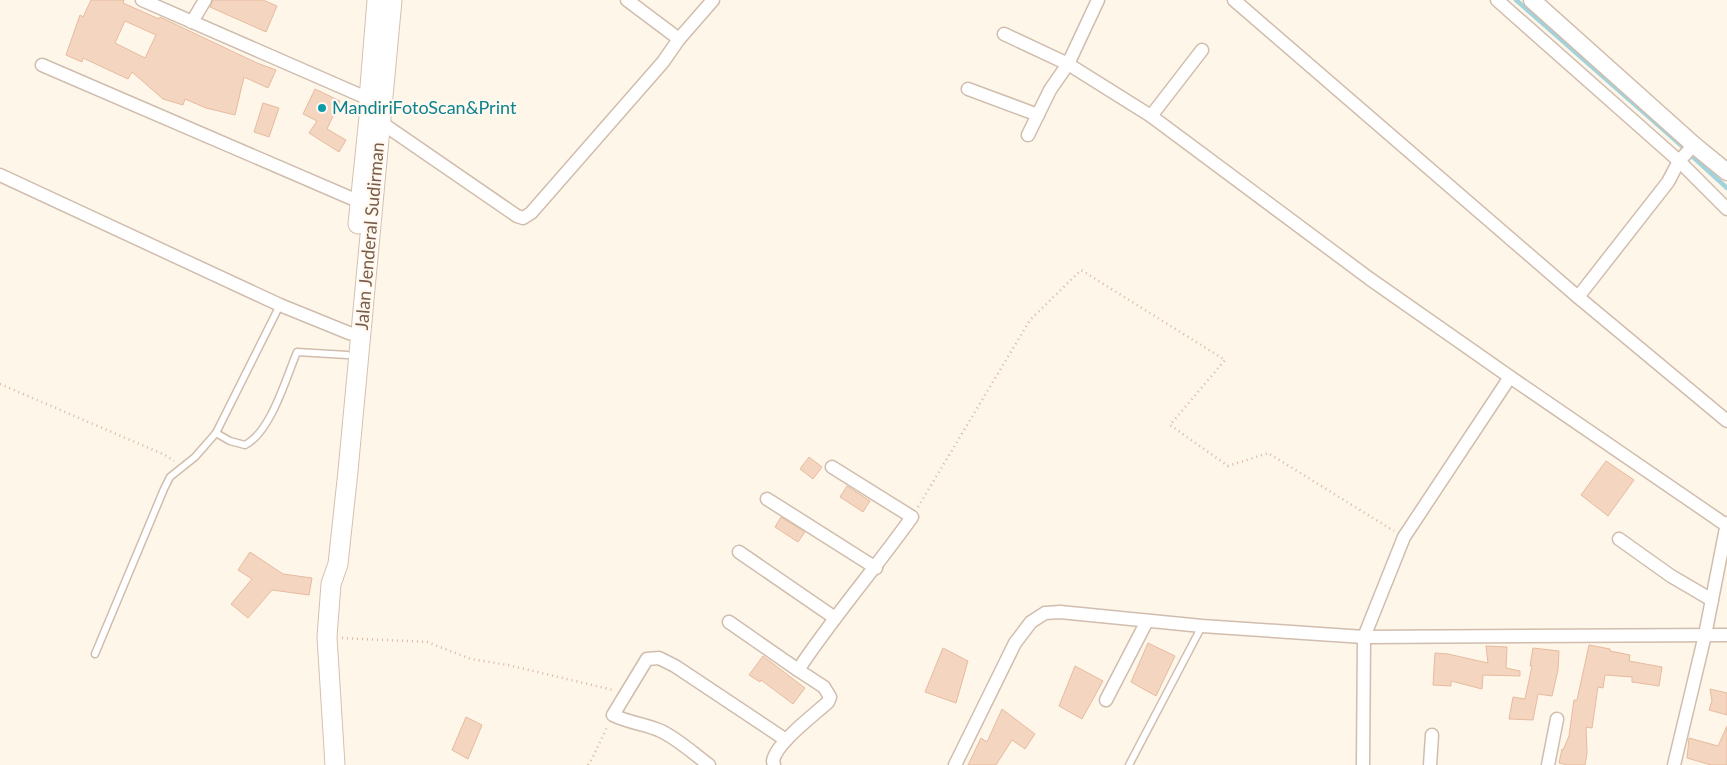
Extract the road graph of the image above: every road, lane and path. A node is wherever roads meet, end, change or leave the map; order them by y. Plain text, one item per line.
1 (142, 0) edge
2 (205, 0) edge
3 (377, 0) edge
4 (392, 0) edge
5 (627, 0) edge
6 (713, 0) edge
7 (1098, 0) edge
8 (1234, 0) edge
9 (1497, 0) edge
10 (1532, 0) edge
11 (192, 22) junction
12 (1004, 34) dead end
13 (679, 40) junction
14 (1202, 50) dead end
15 (1068, 64) junction
16 (42, 65) dead end
17 (968, 89) dead end
18 (373, 112) junction
19 (1038, 115) junction
20 (1151, 116) junction
21 (1028, 135) dead end
22 (1693, 146) junction
23 (1681, 160) junction
24 (1727, 172) edge
25 (0, 175) edge
26 (360, 202) junction
27 (1727, 209) edge
28 (1578, 297) junction
29 (280, 305) junction
30 (355, 335) junction
31 (347, 355) junction
32 (1510, 377) junction
33 (0, 384) edge
34 (1727, 421) edge
35 (216, 433) junction
36 (832, 466) dead end
37 (181, 467) junction
38 (767, 499) dead end
39 (912, 517) junction
40 (1727, 524) edge
41 (1404, 537) junction
42 (1619, 539) dead end
43 (739, 552) dead end
44 (876, 568) junction
45 (331, 584) junction
46 (1712, 600) junction
47 (835, 618) junction
48 (1147, 621) junction
49 (729, 622) dead end
50 (1202, 626) junction
51 (1705, 635) junction
52 (1727, 635) edge
53 (326, 637) junction
54 (1364, 637) junction
55 (95, 654) dead end
56 (798, 670) junction
57 (626, 694) junction
58 (1106, 700) dead end
59 (614, 715) junction
60 (1557, 719) dead end
61 (1432, 735) dead end
62 (786, 740) junction
63 (335, 765) edge
64 (588, 765) edge
65 (709, 765) edge
66 (774, 765) edge
67 (955, 765) edge
68 (1129, 765) edge
69 (1363, 765) edge
70 (1430, 765) edge
71 (1548, 765) edge
72 (1674, 765) edge

1 - 11 street
2 - 11 street
3 - 18 main road
4 - 18 main road, Jalan Jenderal Sudirman
5 - 13 street
6 - 13 street
7 - 15 street
8 - 28 street
9 - 23 street
10 - 22 street
11 - 18 street
12 - 15 street
13 - 18 street
14 - 20 street
15 - 19 street
15 - 20 street
16 - 26 street
17 - 19 street
18 - 26 main road
18 - 30 main road, Jalan Jenderal Sudirman
19 - 21 street
20 - 32 street
22 - 23 street
22 - 24 street
23 - 27 street
23 - 28 street
25 - 29 street
26 - 30 main road
28 - 34 street
29 - 30 street
29 - 35 lane
30 - 31 main road
30 - 45 main road, Jalan Jenderal Sudirman
31 - 35 lane
31 - 45 main road
32 - 40 street
32 - 41 street
33 - 37 path
35 - 37 lane
36 - 39 street
37 - 55 lane
38 - 44 street
39 - 41 path
39 - 44 street
40 - 46 street
41 - 54 street
42 - 46 street
43 - 47 street
44 - 47 street
45 - 53 main road
46 - 51 street
47 - 56 street
48 - 50 street
48 - 58 street
48 - 67 street
49 - 56 street
50 - 54 street
50 - 68 lane
51 - 52 street
51 - 54 street
51 - 72 street
53 - 57 path
53 - 63 main road
54 - 69 street
56 - 62 street
57 - 59 street
57 - 62 street
59 - 64 path
59 - 65 street
60 - 71 street
61 - 70 street
62 - 66 street

